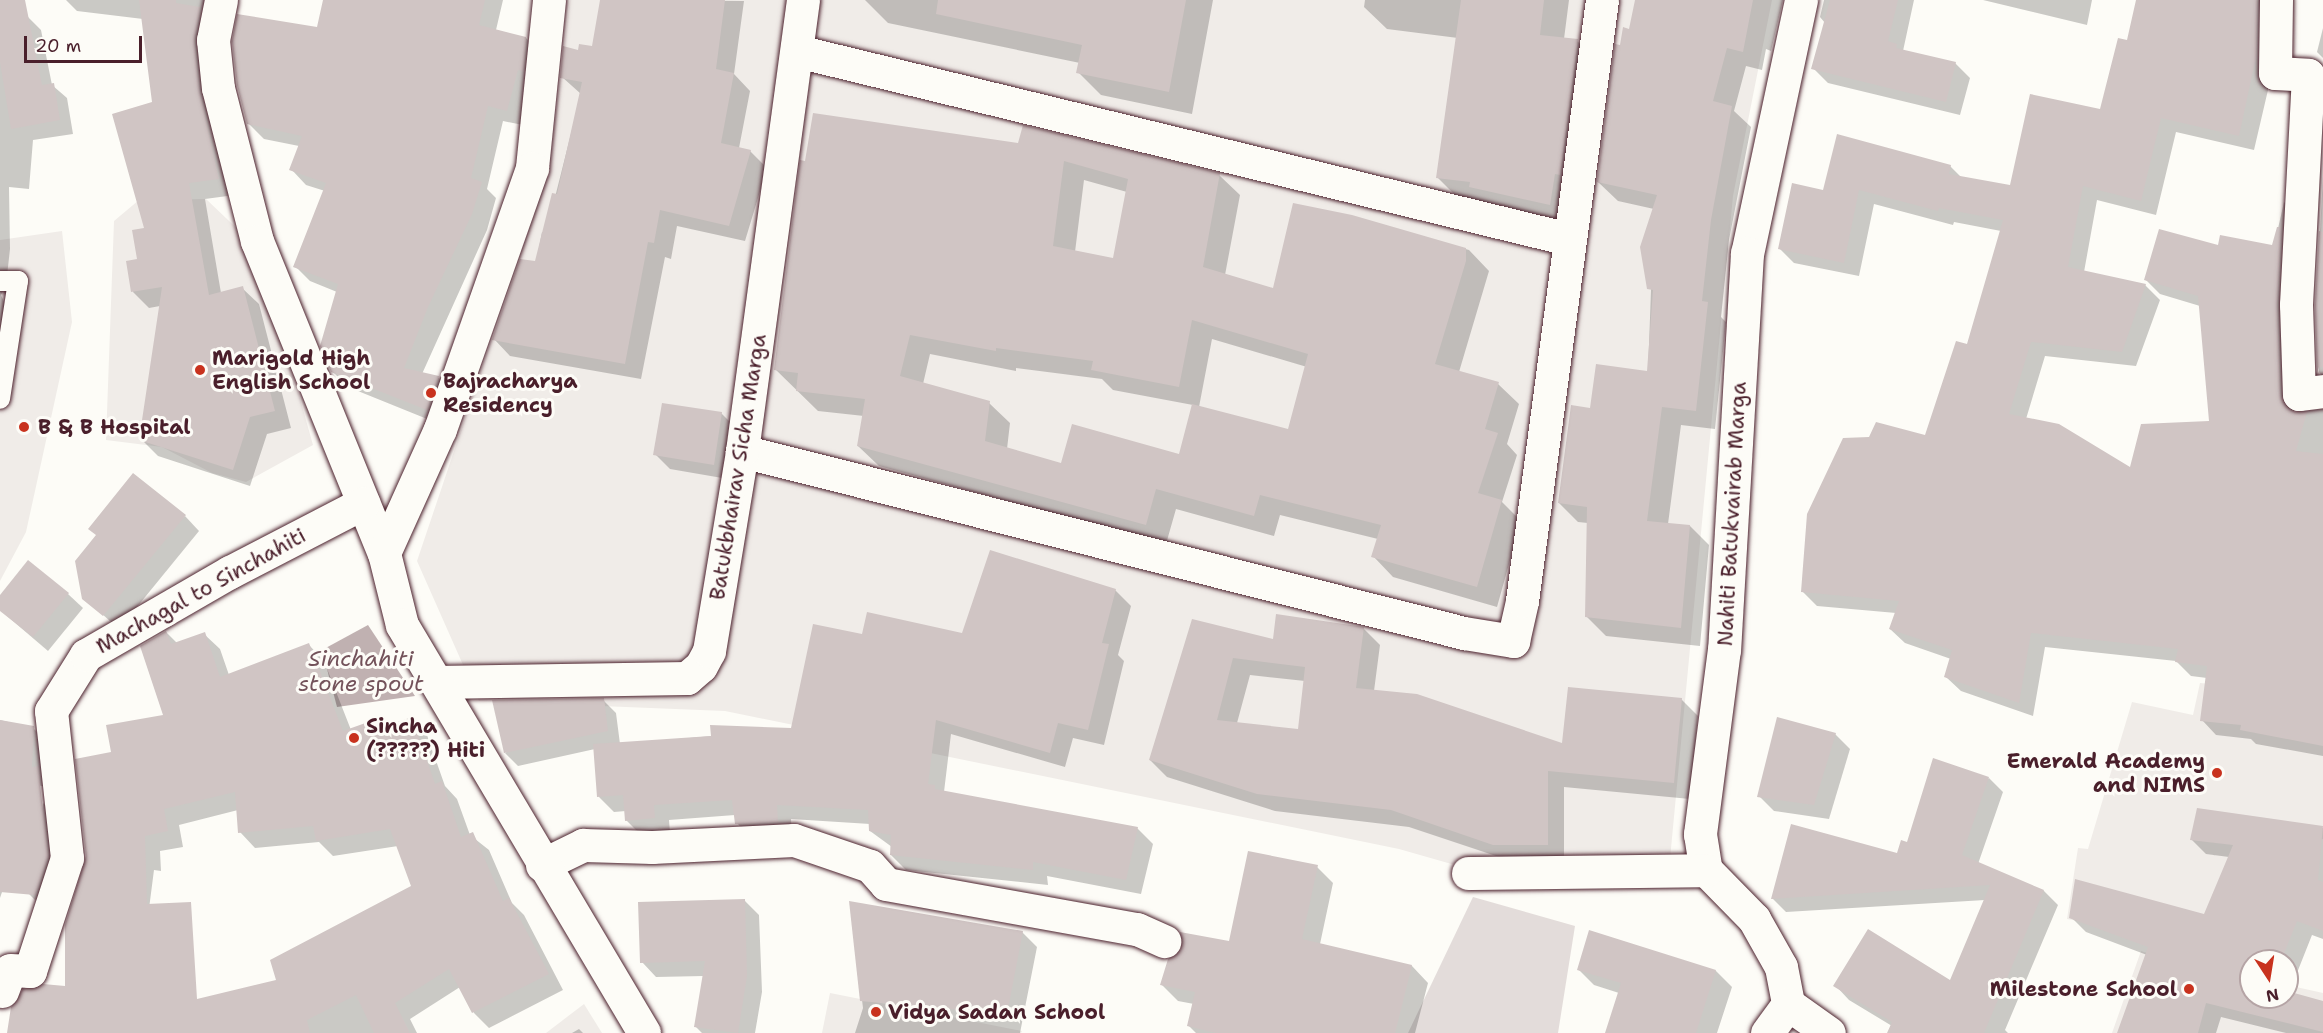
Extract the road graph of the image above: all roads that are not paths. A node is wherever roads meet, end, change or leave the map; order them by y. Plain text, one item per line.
1 (221, 0) edge
2 (549, 0) edge
3 (803, 0) edge
4 (1602, 0) edge
5 (1801, 0) edge
6 (2276, 0) edge
7 (797, 51) junction
8 (1569, 239) junction
9 (0, 281) edge
10 (2311, 392) edge
11 (0, 399) edge
12 (742, 451) junction
13 (363, 503) junction
14 (384, 553) junction
15 (436, 682) junction
16 (542, 865) junction
17 (1706, 870) junction
18 (1468, 873) dead end
19 (1164, 941) dead end
20 (1, 992) edge
21 (1788, 1004) junction
22 (644, 1033) edge
23 (1767, 1033) edge
24 (1829, 1033) edge

1 - 13 street
2 - 14 street
3 - 7 street, Batukbhairav Sicha Marga
4 - 8 street
5 - 17 street, Nahiti Batukvairab Marga
6 - 10 street
7 - 8 street
7 - 12 street, Batukbhairav Sicha Marga
8 - 12 street
9 - 11 lane
12 - 15 street, Batukbhairav Sicha Marga
13 - 14 street
13 - 20 street, Machagal to Sinchahiti
14 - 15 street
15 - 16 street
16 - 19 street
16 - 22 street
17 - 18 street
17 - 21 street
21 - 23 street
21 - 24 street

